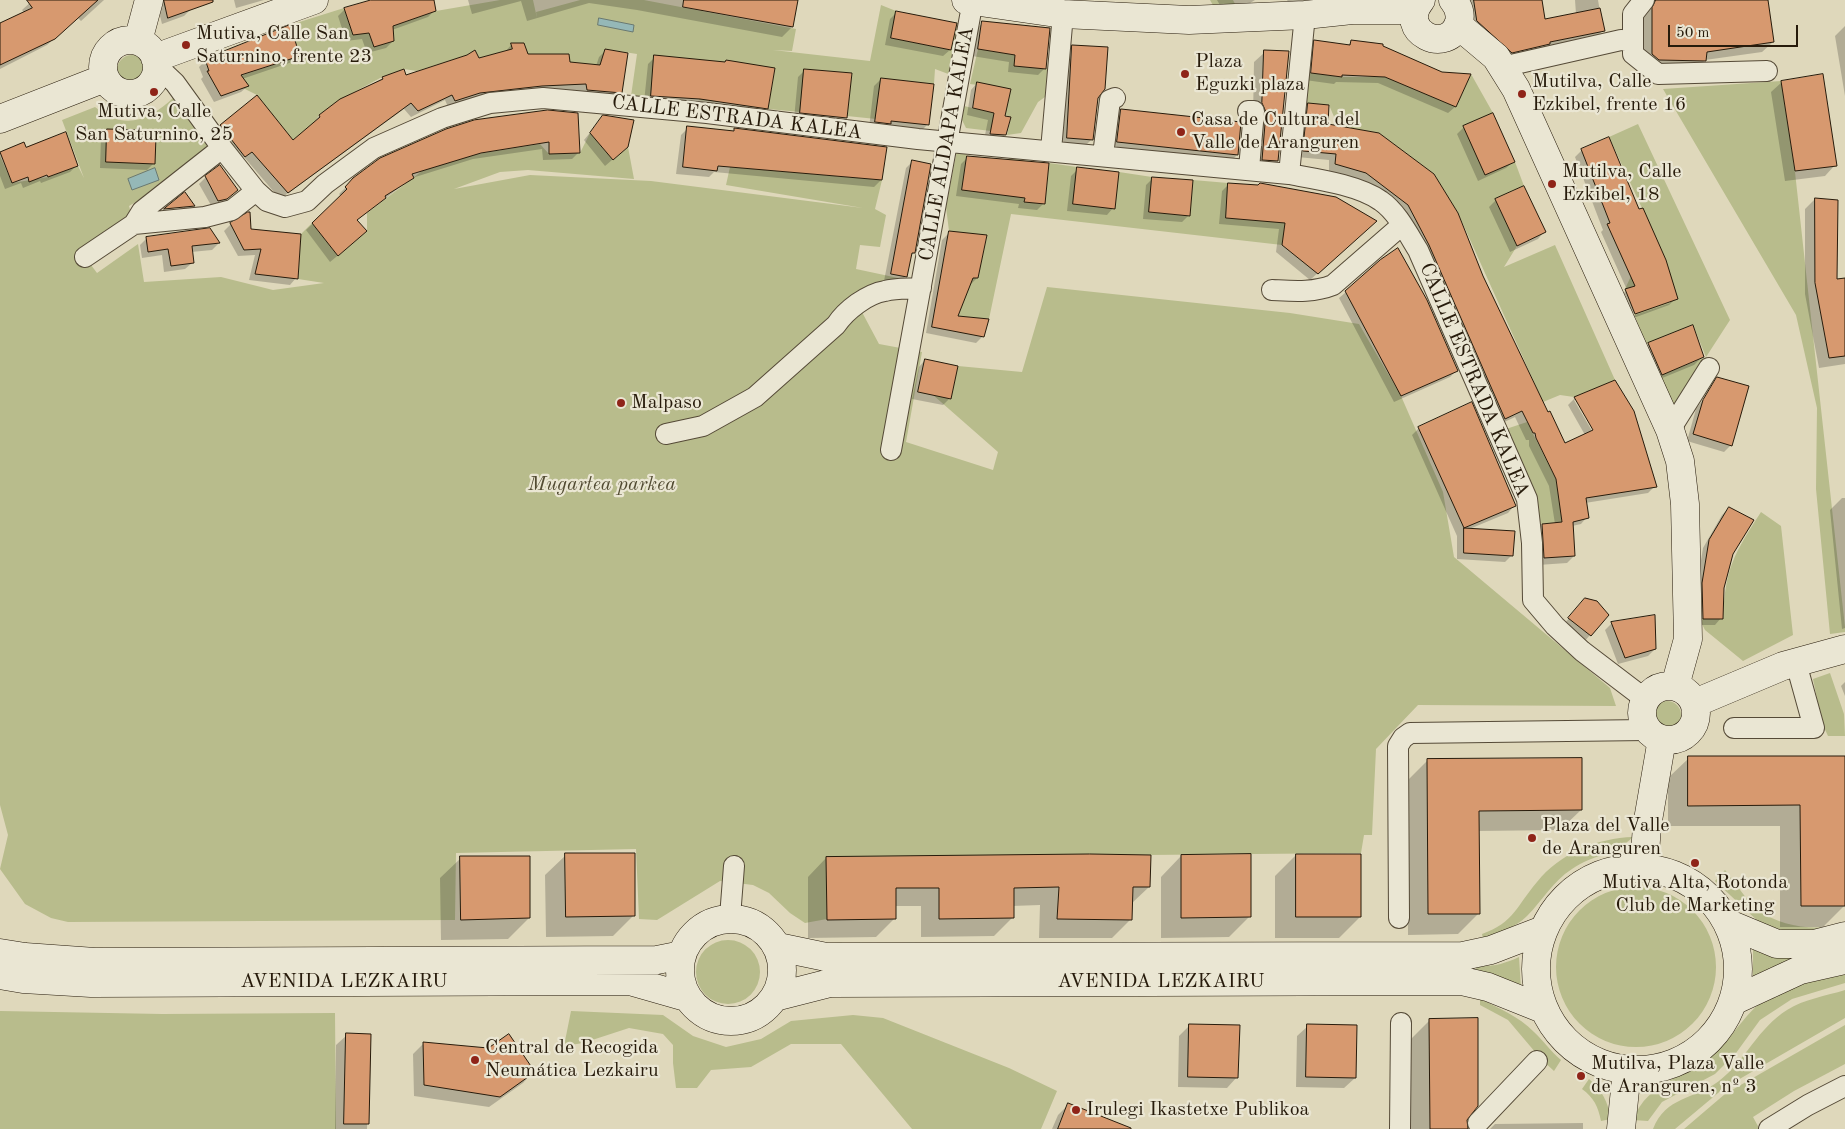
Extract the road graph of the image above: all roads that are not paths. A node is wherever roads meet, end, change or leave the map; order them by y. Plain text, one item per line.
1 (148, 0) edge
2 (314, 0) edge
3 (971, 0) edge
4 (1418, 5) edge
5 (1639, 7) edge
6 (1291, 10) edge
7 (1455, 12) edge
8 (1063, 14) junction
9 (1632, 41) junction
10 (150, 55) junction
11 (1502, 67) junction
12 (1767, 71) dead end
13 (105, 78) junction
14 (1115, 98) dead end
15 (1248, 111) dead end
16 (0, 119) edge
17 (949, 141) junction
18 (222, 148) junction
19 (1051, 150) junction
20 (1103, 155) junction
21 (1249, 170) junction
22 (1289, 174) junction
23 (256, 191) junction
24 (1400, 221) junction
25 (134, 224) junction
26 (85, 257) dead end
27 (921, 288) junction
28 (1272, 290) dead end
29 (1709, 368) dead end
30 (1670, 430) junction
31 (666, 434) dead end
32 (891, 450) dead end
33 (1845, 649) edge
34 (1796, 662) junction
35 (1685, 694) junction
36 (1645, 699) junction
37 (1734, 728) dead end
38 (1654, 735) junction
39 (734, 866) dead end
40 (1644, 867) junction
41 (730, 917) junction
42 (1399, 918) dead end
43 (1729, 924) junction
44 (1543, 930) junction
45 (1845, 936) edge
46 (778, 947) junction
47 (0, 953) edge
48 (682, 955) junction
49 (1845, 960) edge
50 (0, 975) edge
51 (686, 997) junction
52 (775, 997) junction
53 (1734, 1001) junction
54 (1544, 1009) junction
55 (1401, 1023) dead end
56 (1537, 1061) dead end
57 (1627, 1070) junction
58 (1845, 1086) edge
59 (1478, 1123) dead end
60 (1400, 1129) edge
61 (1621, 1129) edge
62 (1769, 1129) edge

1 - 10 street
2 - 10 street
3 - 8 street
3 - 17 street, CALLE ALDAPA KALEA
4 - 6 street
4 - 7 street
5 - 9 street
6 - 8 street
6 - 22 street
7 - 11 street
8 - 19 street
9 - 11 street
9 - 12 street
10 - 13 street
10 - 13 street
10 - 18 street, CALLE ESTRADA KALEA
11 - 30 street
13 - 16 street
14 - 20 street
15 - 21 street
17 - 19 street, CALLE ESTRADA KALEA
17 - 23 street, CALLE ESTRADA KALEA
17 - 27 street, CALLE ALDAPA KALEA
18 - 23 street, CALLE ESTRADA KALEA
18 - 25 street
19 - 20 street, CALLE ESTRADA KALEA
20 - 21 street, CALLE ESTRADA KALEA
21 - 22 street, CALLE ESTRADA KALEA
22 - 24 street, CALLE ESTRADA KALEA
23 - 25 street
24 - 28 street
24 - 36 street, CALLE ESTRADA KALEA
25 - 26 street
27 - 31 street, CALLE ALDAPA KALEA
27 - 32 street, CALLE ALDAPA KALEA
29 - 30 street
30 - 35 street
33 - 34 street
34 - 35 street
34 - 37 street
35 - 36 street
35 - 38 street
36 - 38 street
38 - 40 street
38 - 42 street
39 - 41 street
40 - 43 street
40 - 44 street
41 - 46 street
41 - 48 street
43 - 45 street
43 - 53 street
44 - 46 street, AVENIDA LEZKAIRU
44 - 54 street
46 - 52 street
47 - 48 street, AVENIDA LEZKAIRU
48 - 51 street
49 - 53 street
50 - 51 street, AVENIDA LEZKAIRU
51 - 52 street
52 - 54 street, AVENIDA LEZKAIRU
53 - 57 street
54 - 57 street
55 - 60 street
56 - 59 street
57 - 61 street
58 - 62 street

